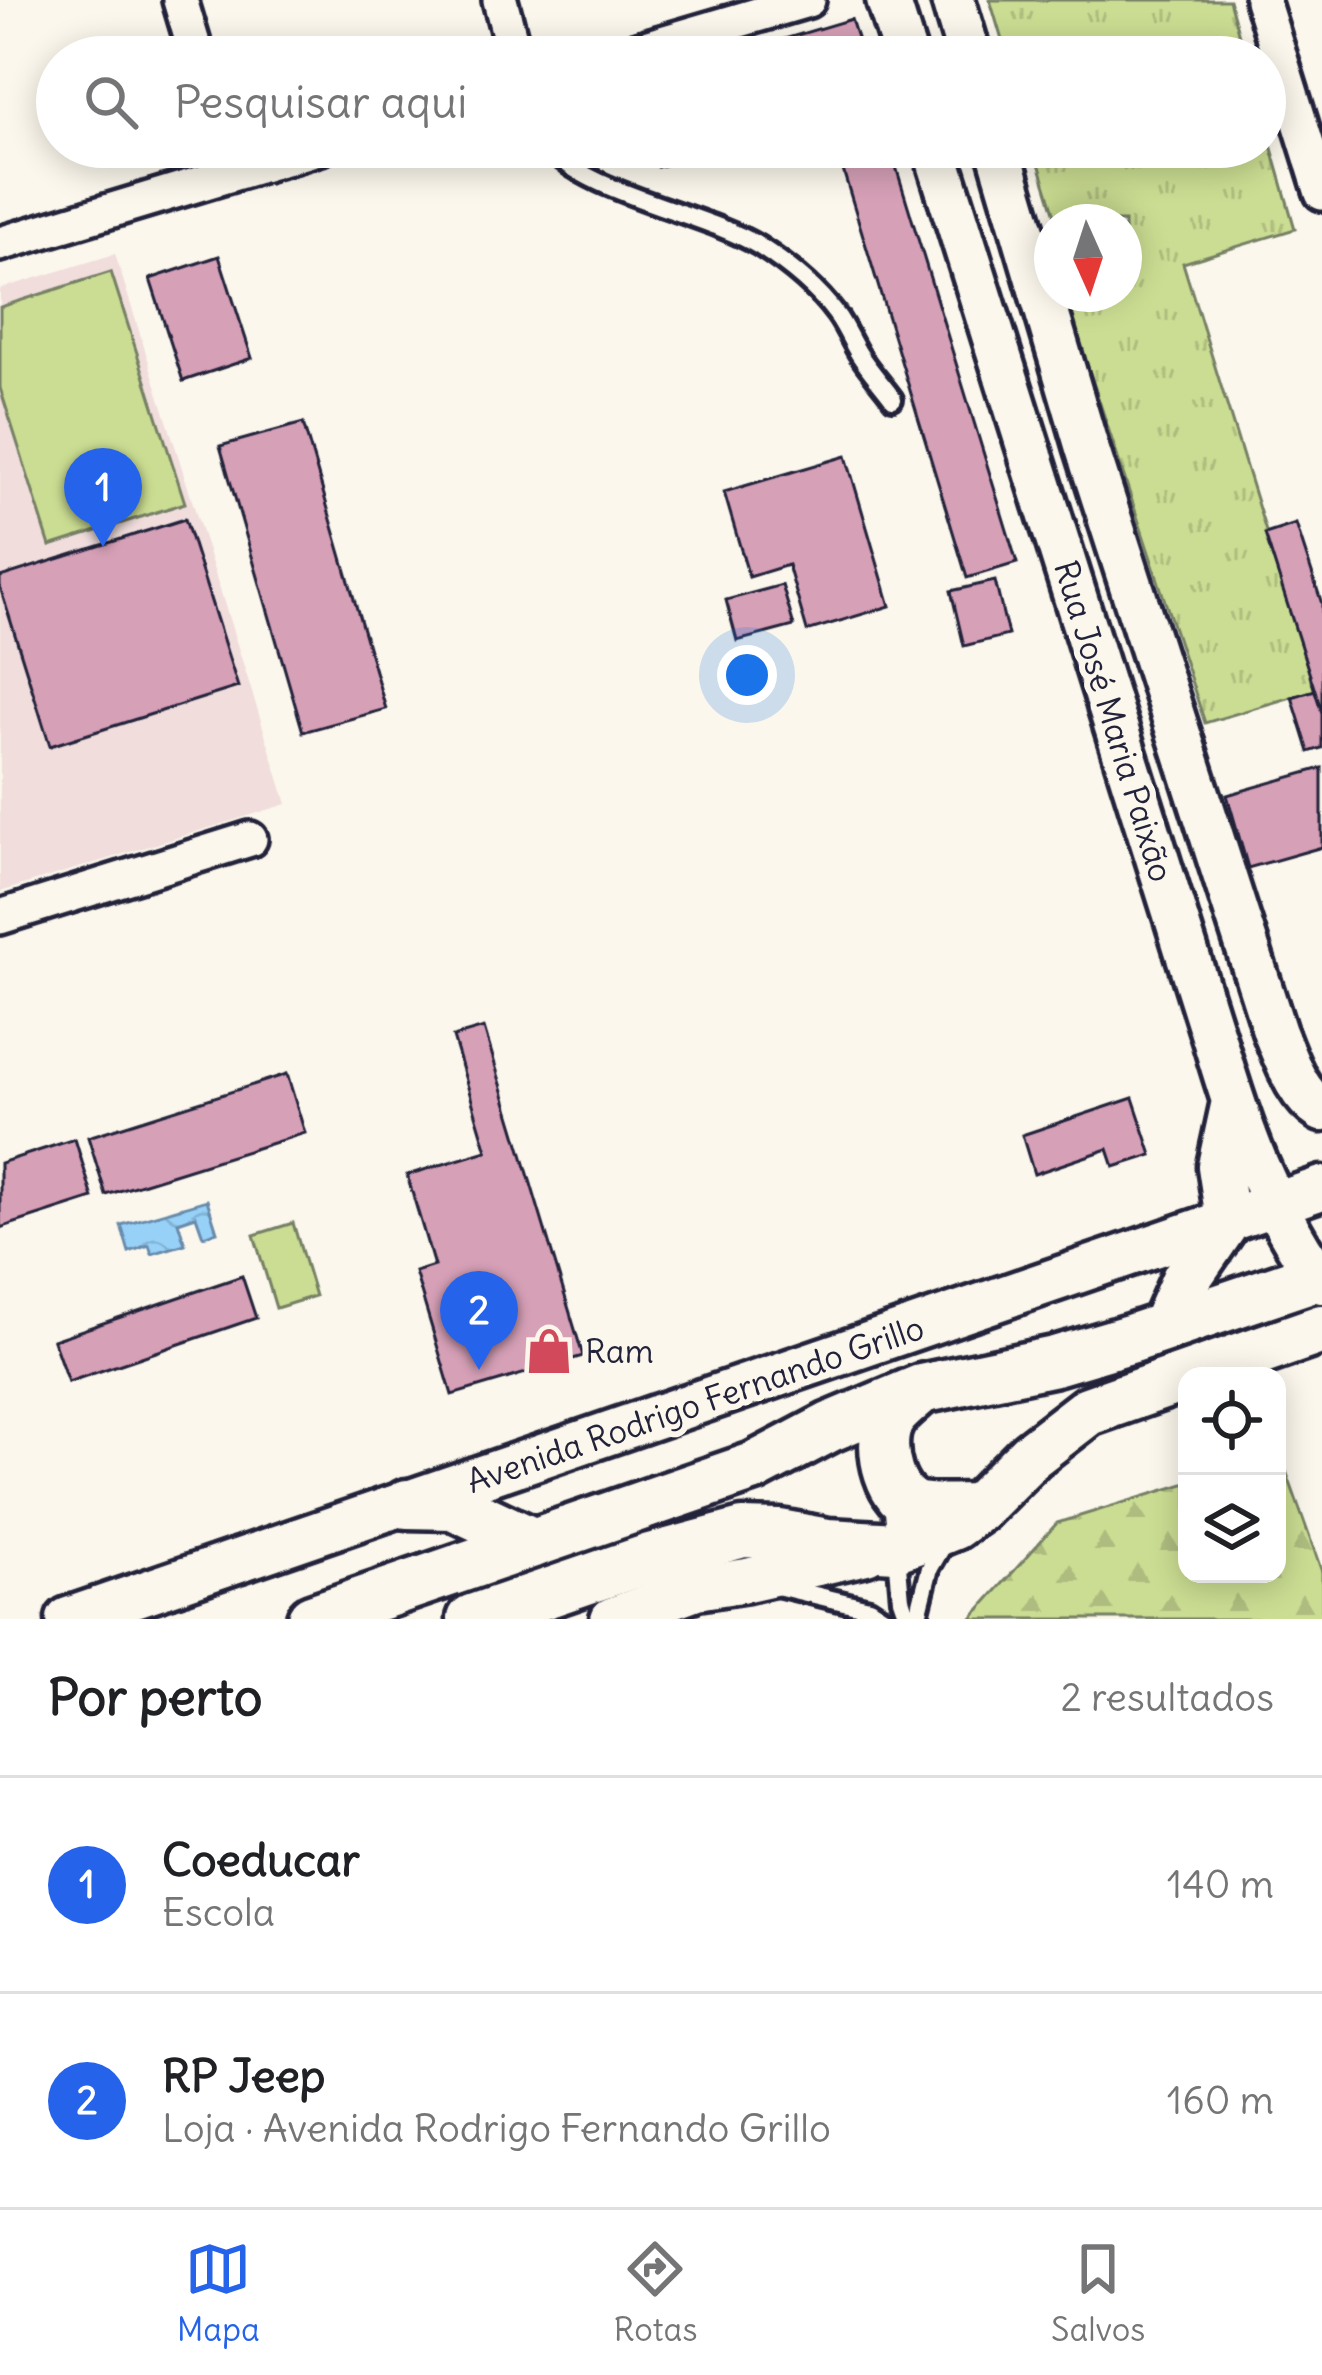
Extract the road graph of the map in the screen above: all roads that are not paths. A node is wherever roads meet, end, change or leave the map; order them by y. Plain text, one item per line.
1 (180, 0) edge
2 (500, 0) edge
3 (808, 0) edge
4 (888, 0) edge
5 (952, 0) edge
6 (1262, 0) edge
7 (191, 36) edge
8 (509, 36) edge
9 (685, 36) edge
10 (899, 36) edge
11 (963, 36) edge
12 (1273, 36) edge
13 (1286, 77) edge
14 (208, 168) edge
15 (573, 168) edge
16 (941, 168) edge
17 (1004, 168) edge
18 (1322, 193) edge
19 (0, 244) edge
20 (893, 399) dead end
21 (250, 839) dead end
22 (0, 917) edge
23 (1232, 1105) junction
24 (1322, 1110) edge
25 (1322, 1188) edge
26 (1274, 1205) junction
27 (1227, 1220) junction
28 (1320, 1277) edge
29 (1165, 1327) junction
30 (1322, 1329) edge
31 (921, 1389) junction
32 (891, 1480) junction
33 (407, 1504) junction
34 (966, 1516) junction
35 (534, 1543) junction
36 (896, 1547) junction
37 (747, 1580) junction
38 (68, 1619) edge
39 (312, 1619) edge
40 (472, 1619) edge
41 (612, 1619) edge
42 (886, 1619) edge
43 (912, 1619) edge

1 - 7 street
2 - 8 street
3 - 9 street
4 - 10 street
5 - 11 street
6 - 12 street
13 - 18 street
14 - 19 street
15 - 20 lane
16 - 23 street, Rua José Maria Paixão
17 - 24 street, Rua José Maria Paixão
21 - 22 street
23 - 26 street, Rua José Maria Paixão
23 - 27 street
25 - 26 street, Avenida Rodrigo Fernando Grillo
26 - 27 street, Avenida Rodrigo Fernando Grillo
26 - 28 street, Rua José Maria Paixão
27 - 29 main road
27 - 33 street, Avenida Rodrigo Fernando Grillo
28 - 29 main road
29 - 31 main road
30 - 34 main road
31 - 32 main road
31 - 35 main road
32 - 34 main road
32 - 36 lane
33 - 35 main road
33 - 38 street, Avenida Rodrigo Fernando Grillo
34 - 36 main road
34 - 43 lane
35 - 39 main road
36 - 37 street
36 - 40 main road
36 - 43 lane
37 - 41 street
37 - 42 lane

